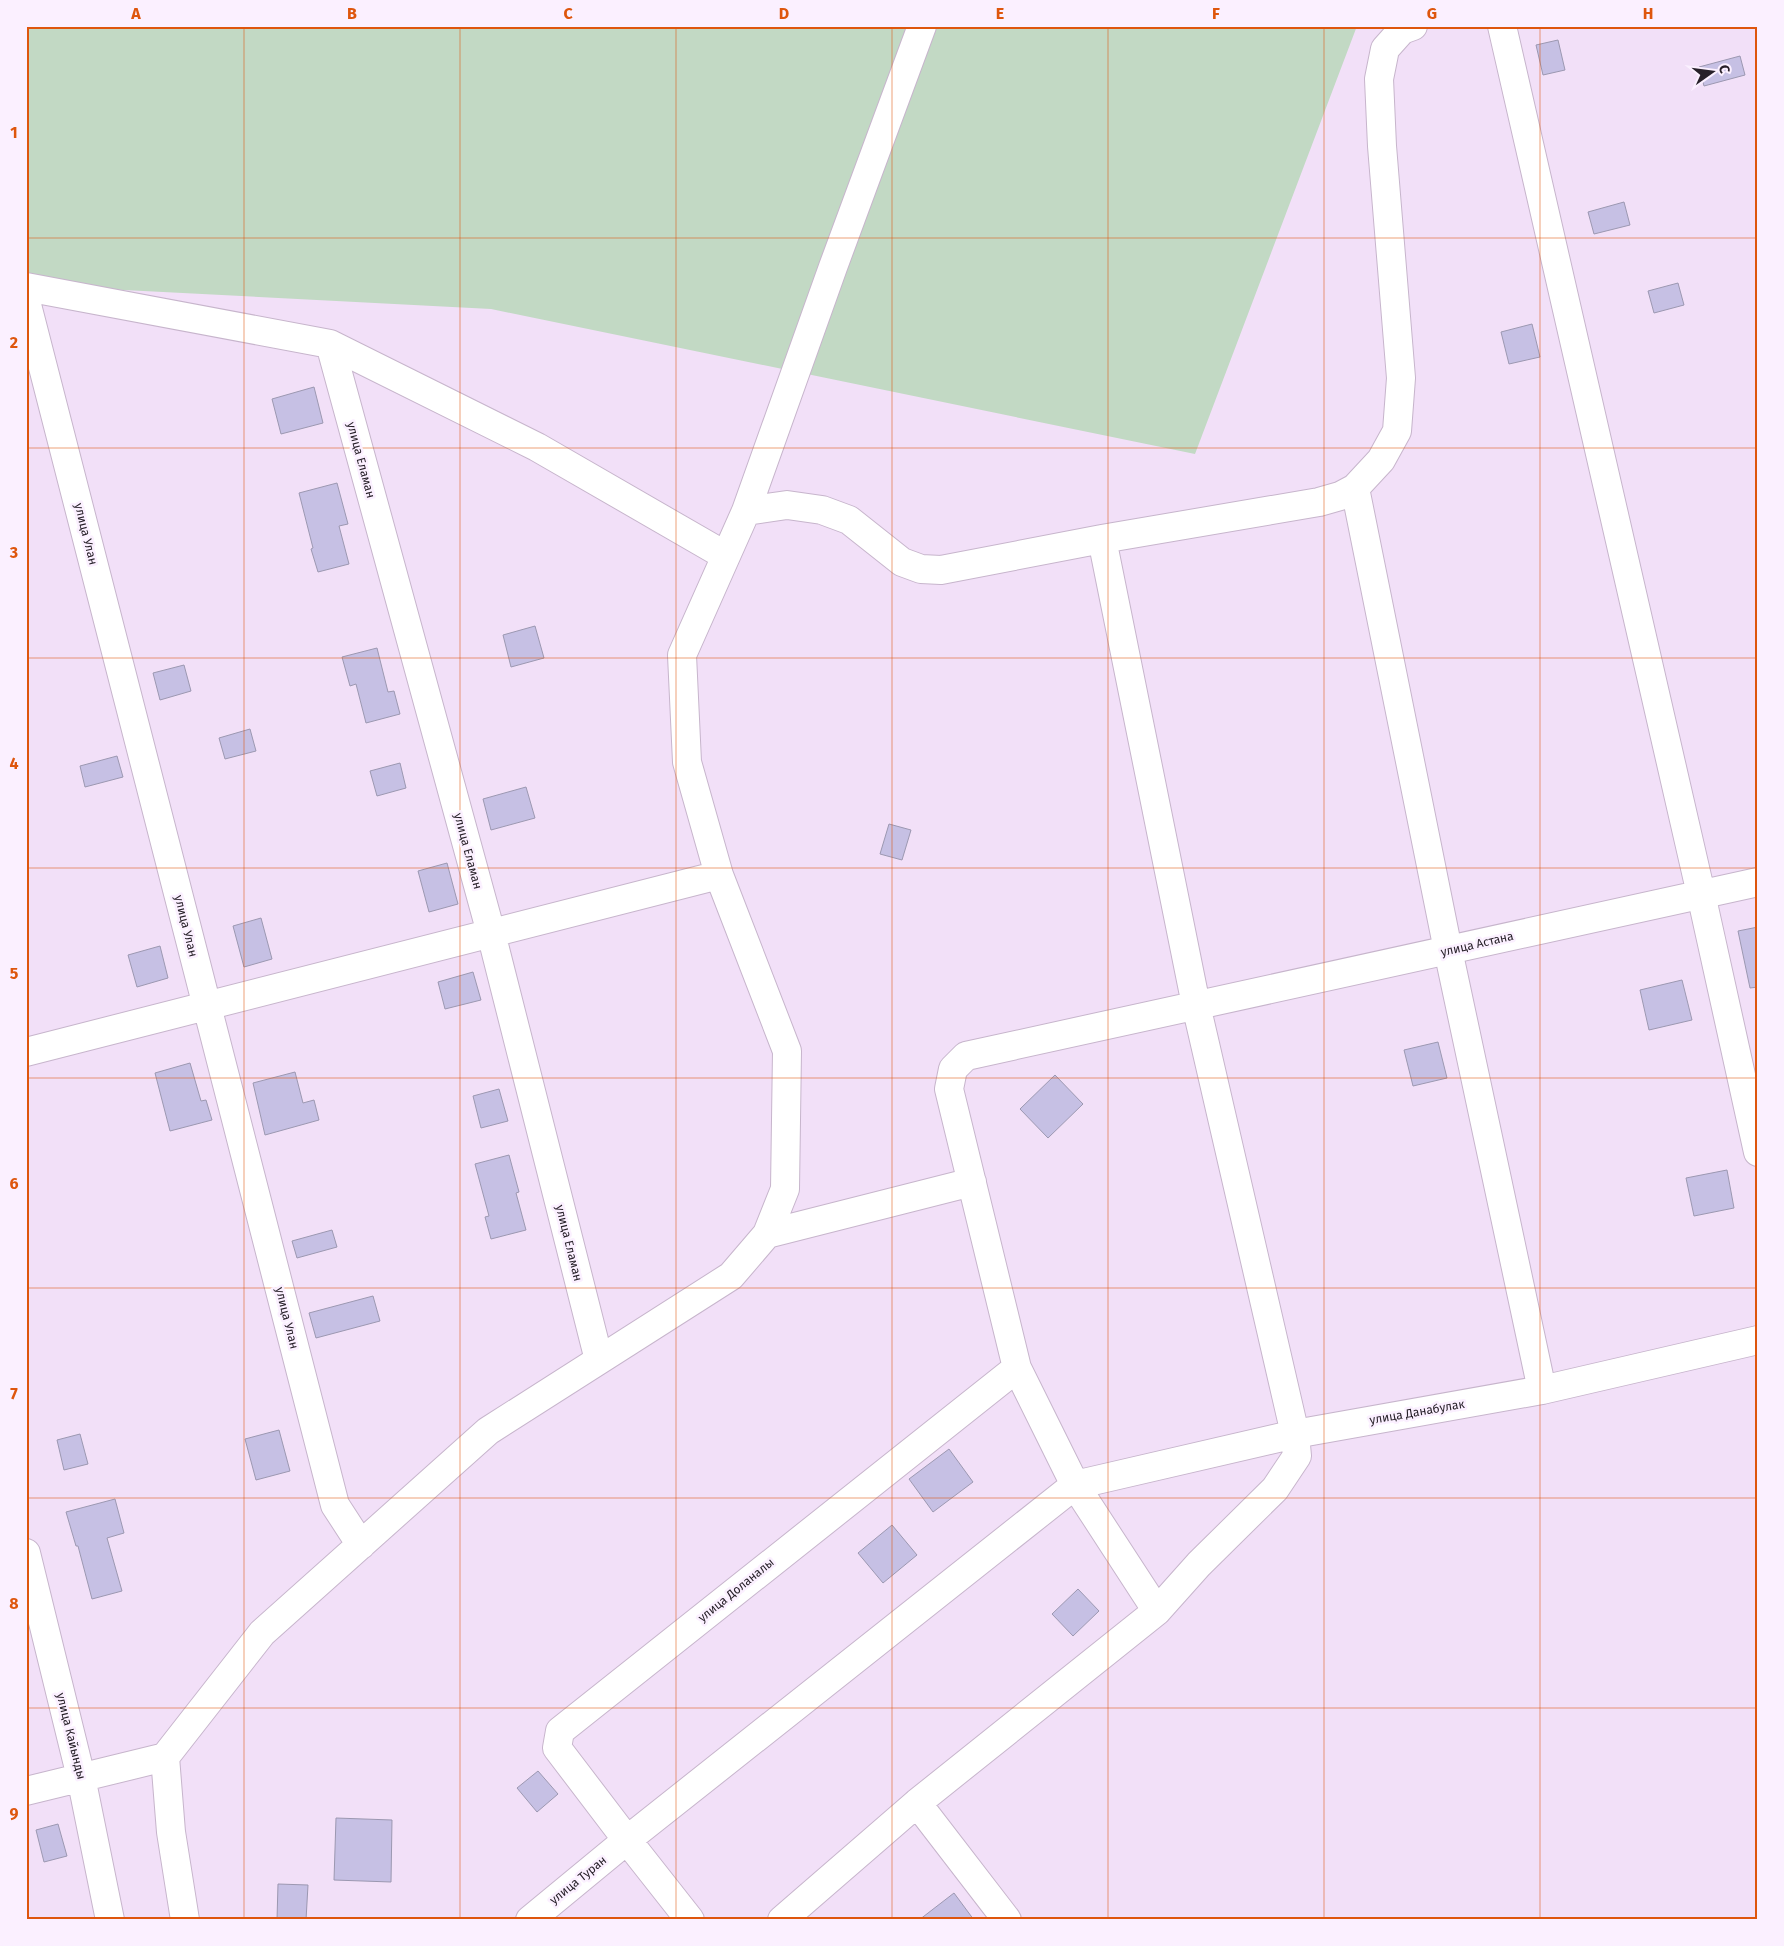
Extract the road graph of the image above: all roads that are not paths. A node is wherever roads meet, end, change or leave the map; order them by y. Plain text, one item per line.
1 (922, 26) edge
2 (1413, 26) edge
3 (1502, 26) edge
4 (26, 286) edge
5 (26, 301) edge
6 (330, 344) junction
7 (1355, 488) junction
8 (746, 511) junction
9 (1102, 538) junction
10 (726, 556) junction
11 (719, 875) junction
12 (1758, 882) edge
13 (1701, 894) junction
14 (491, 934) junction
15 (1448, 950) junction
16 (207, 1006) junction
17 (1196, 1006) junction
18 (26, 1052) edge
19 (1758, 1152) edge
20 (972, 1182) junction
21 (767, 1234) junction
22 (1758, 1340) edge
23 (599, 1360) junction
24 (1017, 1368) junction
25 (1542, 1390) junction
26 (1295, 1434) junction
27 (1076, 1485) junction
28 (361, 1545) junction
29 (26, 1553) edge
30 (1156, 1611) junction
31 (165, 1758) junction
32 (81, 1777) junction
33 (26, 1791) edge
34 (917, 1802) junction
35 (627, 1840) junction
36 (110, 1920) edge
37 (185, 1920) edge
38 (530, 1920) edge
39 (690, 1920) edge
40 (782, 1920) edge
41 (1007, 1920) edge

1 - 8 street
2 - 7 street
3 - 13 street
4 - 6 street
5 - 16 street, улица Улан
6 - 10 street
6 - 14 street, улица Еламан
7 - 9 street
7 - 15 street
8 - 9 street
8 - 10 street
9 - 17 street
10 - 11 street
11 - 14 street
11 - 21 street
12 - 13 street, улица Астана
13 - 15 street, улица Астана
13 - 19 street
14 - 16 street
14 - 23 street, улица Еламан
15 - 17 street, улица Астана
15 - 25 street
16 - 18 street
16 - 28 street, улица Улан
17 - 20 street, улица Астана
17 - 26 street
20 - 21 street
20 - 24 street, улица Астана
21 - 23 street
22 - 25 street, улица Данабулак
23 - 28 street
24 - 27 street, улица Астана
24 - 35 street, улица Доланалы
25 - 26 street, улица Данабулак
26 - 27 street, улица Данабулак
26 - 30 street
27 - 30 street, улица Астана
27 - 35 street, улица Туран
28 - 31 street
29 - 32 street, улица Кайынды
30 - 34 street
31 - 32 street
31 - 37 street
32 - 33 street
32 - 36 street, улица Кайынды
34 - 40 street
34 - 41 street
35 - 38 street, улица Туран
35 - 39 street, улица Доланалы

